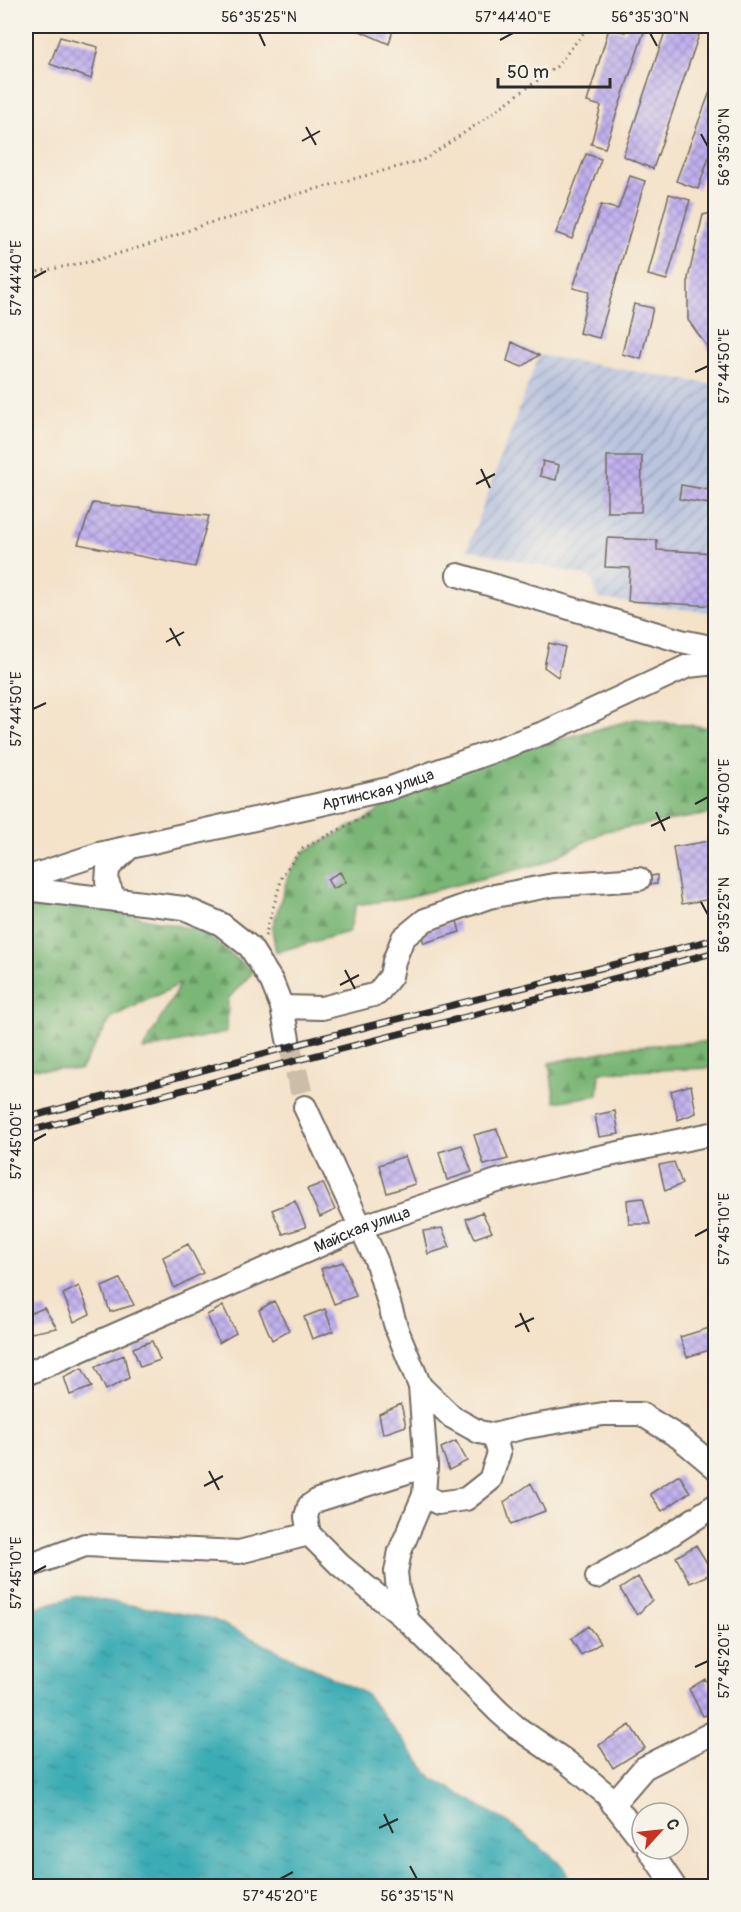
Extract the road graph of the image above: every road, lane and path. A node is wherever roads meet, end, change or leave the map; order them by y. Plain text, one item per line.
1 (589, 26) edge
2 (26, 274) edge
3 (458, 575) dead end
4 (716, 648) edge
5 (716, 663) edge
6 (384, 790) junction
7 (130, 848) junction
8 (26, 878) edge
9 (639, 879) dead end
10 (26, 889) edge
11 (115, 900) junction
12 (261, 964) junction
13 (282, 1007) junction
14 (288, 1039) tunnel mouth
15 (305, 1107) tunnel mouth
16 (716, 1133) edge
17 (362, 1227) junction
18 (26, 1374) edge
19 (420, 1386) junction
20 (452, 1417) junction
21 (423, 1430) junction
22 (494, 1435) junction
23 (426, 1466) junction
24 (716, 1468) edge
25 (424, 1496) junction
26 (716, 1505) edge
27 (309, 1534) junction
28 (26, 1567) edge
29 (597, 1577) dead end
30 (408, 1621) junction
31 (716, 1731) edge
32 (614, 1804) junction
33 (630, 1825) edge
34 (657, 1861) edge
35 (674, 1887) edge

1 - 2 path
3 - 4 street
5 - 6 street, Артинская улица
6 - 7 street, Артинская улица
6 - 12 path
7 - 8 street, Артинская улица
7 - 11 street
9 - 13 street
10 - 11 street
11 - 12 street
12 - 13 street
13 - 14 street
15 - 17 street
16 - 17 street, Майская улица
17 - 18 street, Майская улица
17 - 19 street
19 - 20 street
19 - 21 street
20 - 21 street
20 - 22 street
21 - 23 street
22 - 24 street
22 - 25 street
23 - 25 street
23 - 27 street
25 - 30 street
26 - 29 street
27 - 28 street
27 - 30 street
30 - 32 street
31 - 32 street
32 - 33 street
34 - 35 street

